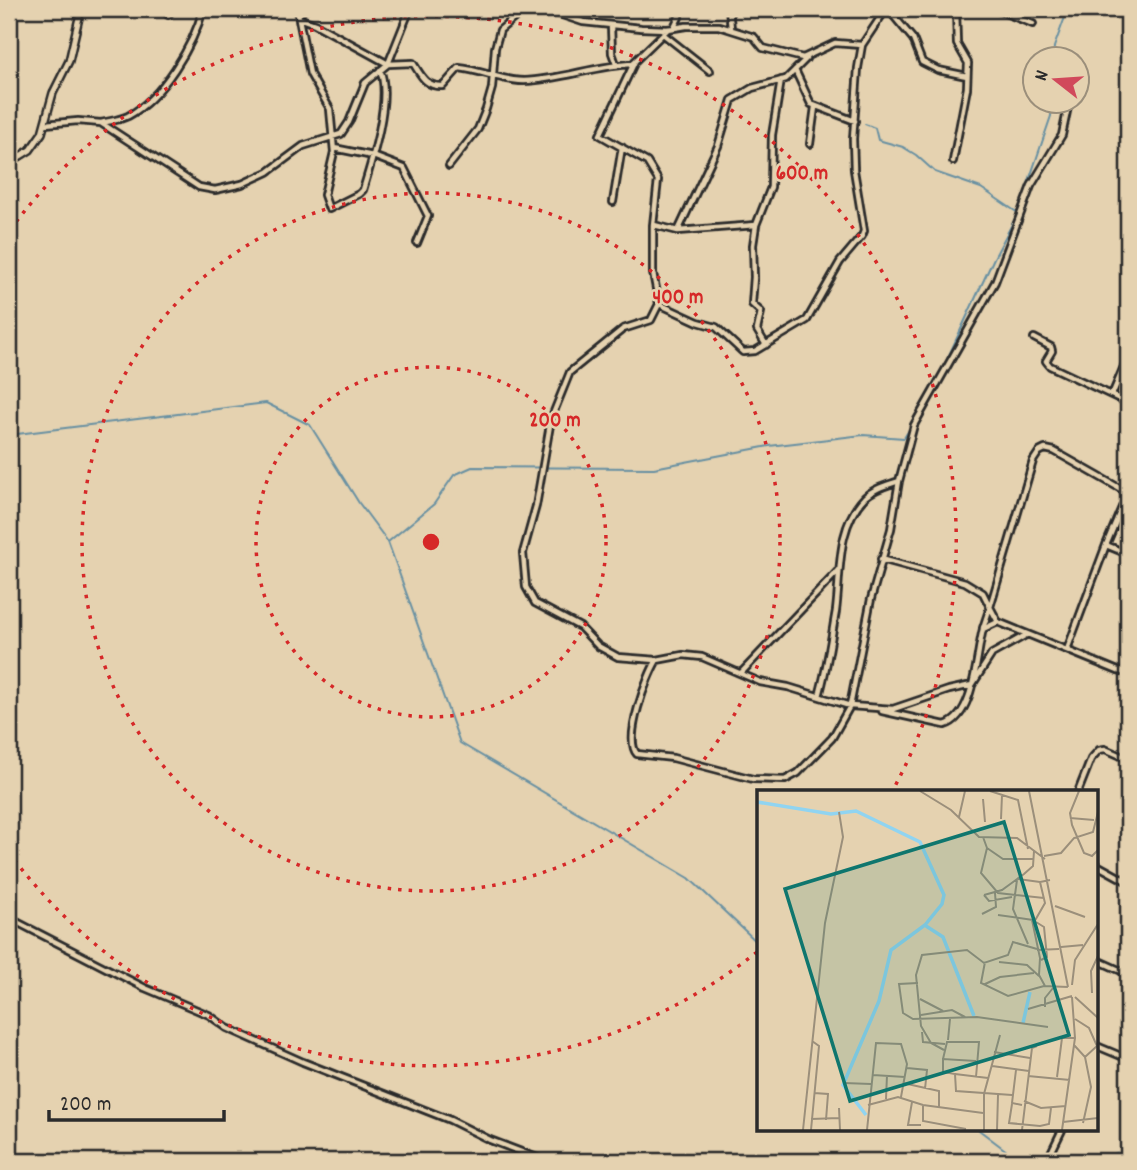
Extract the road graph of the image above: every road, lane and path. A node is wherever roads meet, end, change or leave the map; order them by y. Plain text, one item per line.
1 (81, 9) edge
2 (173, 9) edge
3 (204, 9) edge
4 (305, 9) edge
5 (410, 9) edge
6 (544, 9) edge
7 (679, 9) edge
8 (729, 9) edge
9 (887, 9) edge
10 (956, 9) edge
11 (995, 9) edge
12 (524, 10) edge
13 (299, 14) edge
14 (168, 16) dead end
15 (1033, 24) dead end
16 (611, 26) junction
17 (671, 28) junction
18 (731, 28) junction
19 (663, 34) junction
20 (862, 45) junction
21 (806, 58) junction
22 (388, 64) junction
23 (616, 64) junction
24 (634, 64) junction
25 (380, 70) junction
26 (795, 70) junction
27 (710, 71) dead end
28 (967, 76) junction
29 (494, 77) junction
30 (781, 80) junction
31 (815, 107) junction
32 (1066, 116) edge
33 (855, 121) junction
34 (101, 123) junction
35 (45, 124) junction
36 (333, 137) junction
37 (810, 144) dead end
38 (622, 147) junction
39 (334, 148) junction
40 (373, 156) junction
41 (953, 161) dead end
42 (9, 163) edge
43 (449, 166) dead end
44 (613, 202) dead end
45 (653, 225) junction
46 (757, 225) junction
47 (678, 231) junction
48 (417, 243) dead end
49 (659, 304) junction
50 (1034, 338) dead end
51 (766, 345) junction
52 (1128, 357) edge
53 (1112, 396) junction
54 (1128, 403) edge
55 (899, 481) junction
56 (1106, 545) junction
57 (1128, 554) edge
58 (881, 559) junction
59 (840, 569) junction
60 (990, 607) junction
61 (998, 622) junction
62 (983, 629) junction
63 (1026, 635) junction
64 (1069, 651) junction
65 (657, 660) junction
66 (741, 673) junction
67 (1128, 673) edge
68 (972, 685) junction
69 (819, 696) junction
70 (850, 706) junction
71 (874, 709) junction
72 (1128, 759) edge
73 (1079, 790) edge
74 (1098, 867) edge
75 (1128, 882) edge
76 (9, 918) edge
77 (1098, 960) edge
78 (1128, 974) edge
79 (1098, 1046) edge
80 (1128, 1059) edge
81 (1061, 1132) edge
82 (545, 1161) edge
83 (1047, 1161) edge

1 - 35 street
2 - 14 street
3 - 34 street
4 - 13 street
5 - 22 street
6 - 12 street
6 - 16 street
7 - 17 street
8 - 18 street
9 - 20 street
9 - 28 street
10 - 28 street
11 - 15 street
12 - 29 street
13 - 22 street
13 - 36 street
16 - 17 street
16 - 23 street
17 - 18 street
17 - 19 street
18 - 21 street
19 - 24 street
19 - 27 street
20 - 21 street
20 - 33 street
21 - 26 street
22 - 25 street
22 - 29 street
23 - 24 street
23 - 29 street
24 - 38 street
25 - 36 street
25 - 40 street
26 - 30 street
26 - 31 street
28 - 41 street
29 - 43 street
30 - 46 street
30 - 47 street
31 - 33 street
31 - 37 street
32 - 55 street
33 - 51 street
34 - 35 street
34 - 36 street
35 - 42 street
36 - 39 street
38 - 44 street
38 - 45 street
39 - 40 street
39 - 40 street
40 - 48 street
45 - 47 street
45 - 49 street
46 - 47 street
46 - 51 street
49 - 51 street
49 - 65 street
50 - 53 street
52 - 53 street
53 - 54 street
55 - 58 street
55 - 59 street
56 - 57 street
56 - 60 street
56 - 64 street
58 - 60 street
58 - 70 street
59 - 66 street
59 - 69 street
60 - 61 street
60 - 62 street
61 - 62 street
61 - 63 street
62 - 68 street
63 - 64 street
63 - 68 street
64 - 67 street
65 - 66 street
65 - 70 street
66 - 69 street
68 - 71 street
68 - 71 street
69 - 70 street
70 - 71 street
72 - 73 street
74 - 75 street
76 - 82 street
77 - 78 street
79 - 80 street
81 - 83 street

